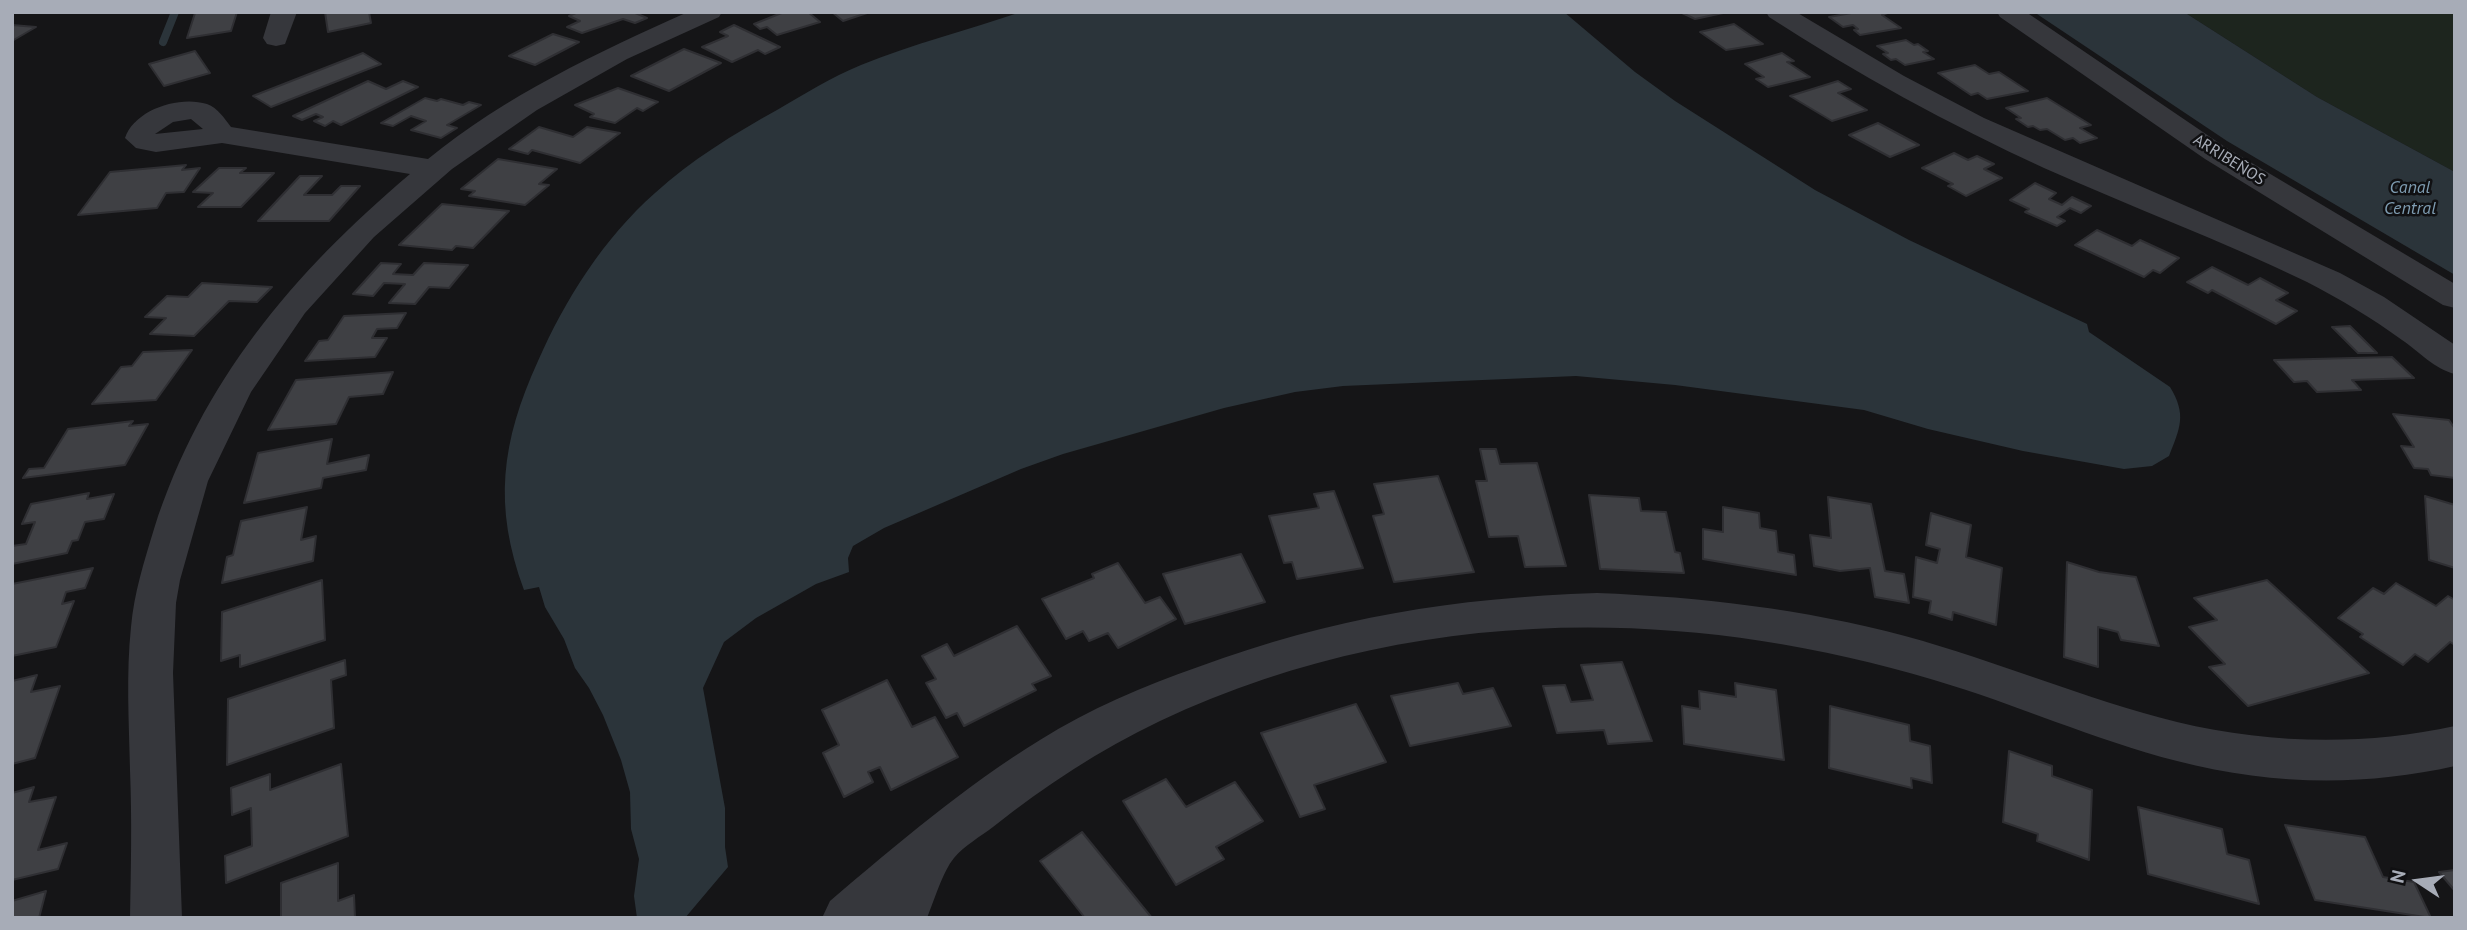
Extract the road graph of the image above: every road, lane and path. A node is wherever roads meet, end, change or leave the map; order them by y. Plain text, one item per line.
1 (284, 12) edge
2 (710, 12) edge
3 (1778, 12) edge
4 (2009, 12) edge
5 (276, 38) dead end
6 (222, 134) dead end
7 (432, 169) junction
8 (2455, 298) edge
9 (2455, 363) edge
10 (2455, 746) edge
11 (935, 843) junction
12 (156, 918) edge
13 (848, 918) edge
14 (901, 918) edge

1 - 5 street
2 - 7 street
3 - 9 street
4 - 8 street, ARRIBEÑOS
6 - 7 street
7 - 12 street
10 - 11 street
11 - 13 street
11 - 14 street

